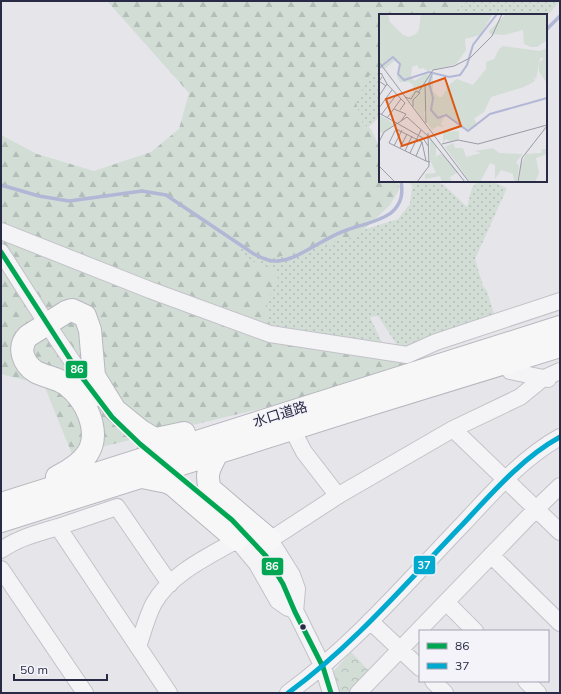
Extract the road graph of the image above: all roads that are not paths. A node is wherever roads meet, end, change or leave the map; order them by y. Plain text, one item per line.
1 (1, 231) edge
2 (1, 252) edge
3 (560, 301) edge
4 (47, 324) junction
5 (560, 327) edge
6 (560, 346) edge
7 (510, 371) dead end
8 (560, 371) edge
9 (542, 379) junction
10 (560, 380) edge
11 (250, 424) junction
12 (292, 429) junction
13 (453, 429) junction
14 (560, 437) edge
15 (140, 444) tunnel mouth
16 (217, 453) junction
17 (178, 476) dead end
18 (142, 477) junction
19 (505, 479) junction
20 (560, 486) edge
21 (37, 492) junction
22 (338, 496) junction
23 (1, 504) edge
24 (536, 509) junction
25 (1, 521) edge
26 (58, 527) junction
27 (560, 532) edge
28 (237, 540) junction
29 (270, 540) junction
30 (1, 550) edge
31 (490, 555) junction
32 (1, 569) edge
33 (170, 584) junction
34 (446, 602) junction
35 (295, 612) junction
36 (370, 621) junction
37 (560, 623) edge
38 (474, 630) edge
39 (138, 647) junction
40 (400, 648) junction
41 (322, 667) junction
42 (419, 667) edge
43 (434, 682) edge
44 (527, 682) edge
45 (85, 693) edge
46 (169, 693) edge
47 (288, 693) edge
48 (331, 693) edge
49 (358, 693) edge
50 (445, 693) edge
51 (538, 693) edge

1 - 3 street
2 - 4 street
4 - 11 highway
4 - 15 street
4 - 21 highway
5 - 11 highway, 水口道路
6 - 12 highway, 水口道路
7 - 9 street
8 - 9 street
9 - 10 street
9 - 13 street
11 - 21 highway, 水口道路
12 - 16 highway, 水口道路
12 - 22 street
13 - 19 street
13 - 22 street
14 - 19 street
16 - 18 highway, 水口道路
16 - 29 highway
17 - 35 street
18 - 25 highway, 水口道路
18 - 28 highway
19 - 24 street
19 - 36 street
20 - 24 street
21 - 23 highway, 水口道路
22 - 29 street
24 - 27 street
24 - 31 street
26 - 30 street
26 - 33 street
26 - 39 street
28 - 33 street
28 - 35 street
29 - 35 street
31 - 34 street
31 - 37 street
32 - 45 street
33 - 39 street
34 - 38 street
34 - 40 street
35 - 41 street
36 - 40 street
36 - 41 street
39 - 46 street
40 - 42 street
40 - 49 street
41 - 47 street
41 - 48 street
43 - 50 street
44 - 51 street

